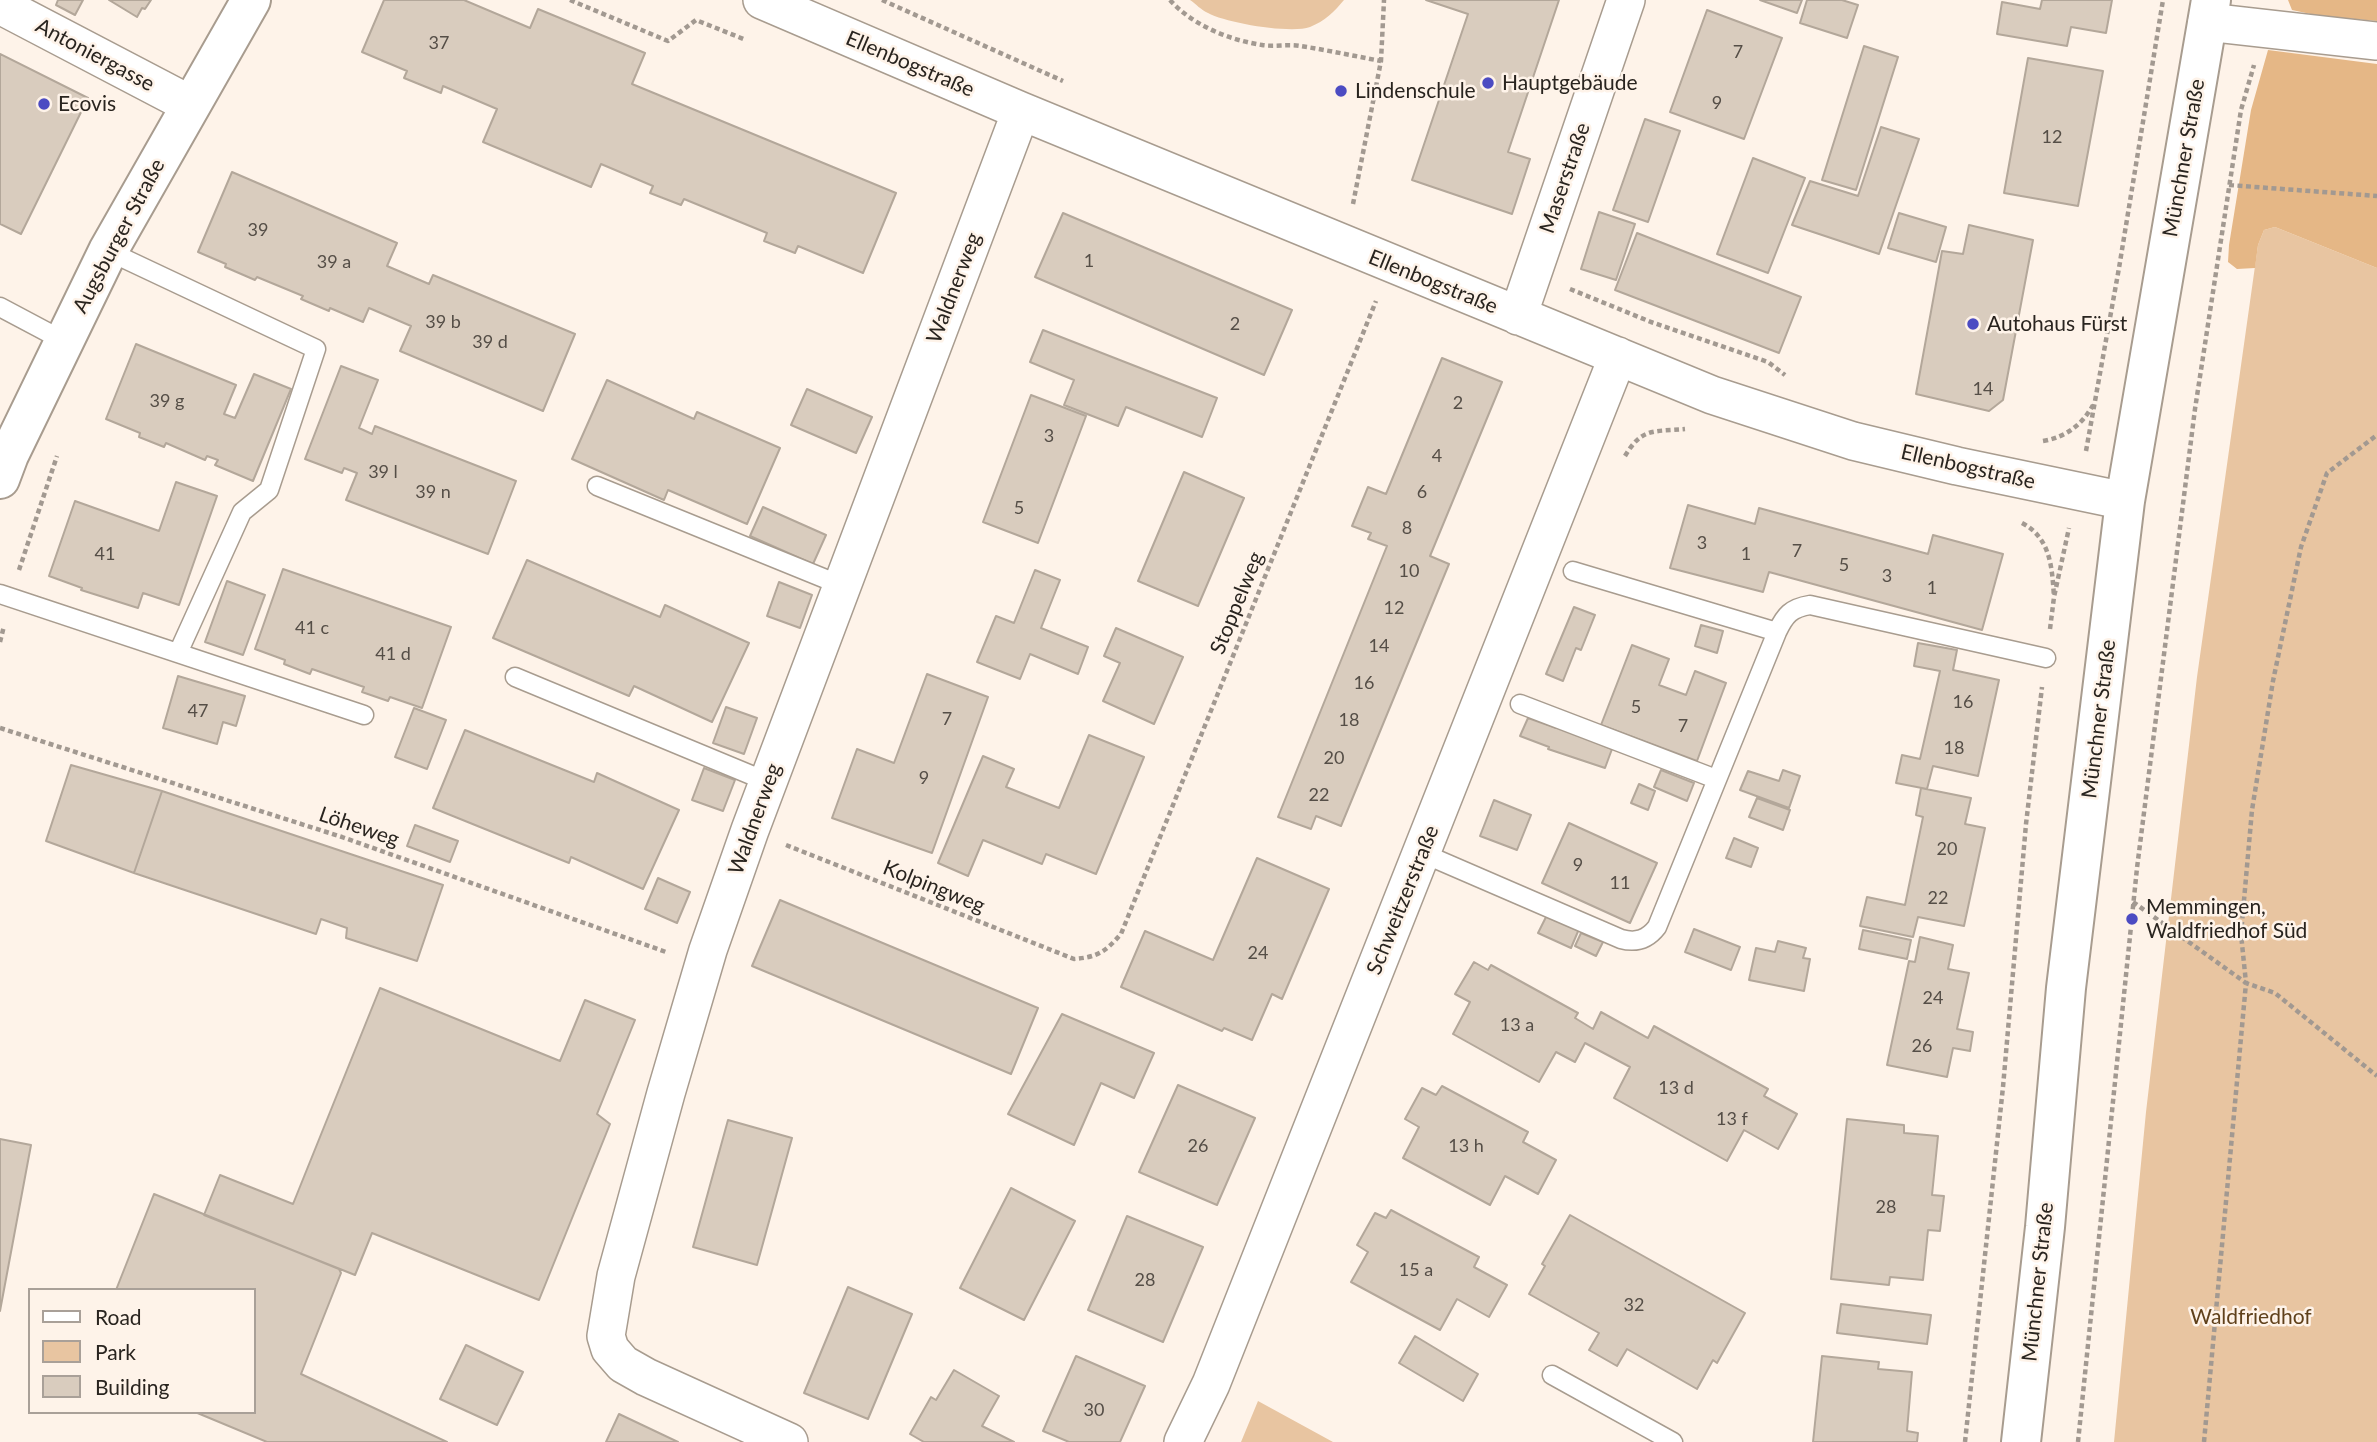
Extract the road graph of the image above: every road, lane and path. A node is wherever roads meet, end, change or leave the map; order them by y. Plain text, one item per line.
1 (251, 0) edge
2 (762, 0) edge
3 (882, 0) edge
4 (1170, 0) edge
5 (1384, 0) edge
6 (1626, 0) edge
7 (2163, 0) edge
8 (0, 5) edge
9 (2209, 11) edge
10 (2377, 41) edge
11 (2256, 59) dead end
12 (1381, 61) junction
13 (1070, 84) dead end
14 (191, 105) junction
15 (1021, 111) junction
16 (2135, 169) junction
17 (2181, 174) junction
18 (2229, 186) junction
19 (2377, 196) edge
20 (1343, 200) dead end
21 (1353, 205) junction
22 (1365, 210) dead end
23 (108, 251) junction
24 (1390, 264) junction
25 (1532, 275) junction
26 (0, 307) edge
27 (1518, 316) junction
28 (64, 341) junction
29 (1618, 356) junction
30 (1789, 380) dead end
31 (2097, 394) junction
32 (2377, 435) edge
33 (2037, 442) dead end
34 (60, 449) dead end
35 (0, 479) edge
36 (597, 486) dead end
37 (2078, 491) junction
38 (2125, 501) junction
39 (1573, 571) dead end
40 (843, 586) junction
41 (5, 595) edge
42 (1777, 632) junction
43 (0, 642) edge
44 (178, 653) junction
45 (2046, 658) junction
46 (515, 677) dead end
47 (1520, 704) dead end
48 (365, 715) dead end
49 (0, 728) edge
50 (1716, 779) junction
51 (768, 782) junction
52 (750, 830) junction
53 (1422, 853) junction
54 (2133, 902) junction
55 (1107, 950) joint
56 (704, 965) junction
57 (2246, 983) junction
58 (2377, 1076) edge
59 (1552, 1376) dead end
60 (789, 1442) edge
61 (1183, 1442) edge
62 (1673, 1442) edge
63 (1965, 1442) edge
64 (2021, 1442) edge
65 (2078, 1442) edge
66 (2204, 1442) edge

1 - 14 street, Augsburger Straße
2 - 15 street, Ellenbogstraße
3 - 13 path
4 - 12 path
5 - 12 path
6 - 25 street, Maserstraße
7 - 16 path
8 - 14 street, Antoniergasse
9 - 10 street
9 - 17 street, Münchner Straße
11 - 18 path
12 - 21 path
14 - 23 street, Augsburger Straße
15 - 24 street, Ellenbogstraße
15 - 40 street, Waldnerweg
16 - 17 path
16 - 31 path
17 - 18 path
17 - 38 street, Münchner Straße
18 - 19 path
18 - 54 path
20 - 21 path
21 - 22 path
23 - 28 street, Augsburger Straße
23 - 44 lane
24 - 27 street, Ellenbogstraße
24 - 55 path, Stoppelweg
25 - 27 street, Maserstraße
25 - 30 path
26 - 28 lane
27 - 29 street, Ellenbogstraße
28 - 35 street, Augsburger Straße
29 - 37 street, Ellenbogstraße
29 - 53 street, Schweitzerstraße
31 - 33 path
31 - 37 path
32 - 57 path
34 - 41 path
36 - 40 lane
37 - 38 street, Ellenbogstraße
37 - 45 path
38 - 64 street, Münchner Straße
39 - 42 lane
40 - 51 street, Waldnerweg
41 - 43 path
41 - 44 lane
42 - 45 lane
42 - 50 lane
44 - 48 lane
45 - 63 path
46 - 51 lane
47 - 50 lane
49 - 56 path, Löheweg
50 - 53 lane
51 - 52 street, Waldnerweg
52 - 55 path, Kolpingweg
52 - 56 street, Waldnerweg
53 - 61 street, Schweitzerstraße
54 - 57 path
54 - 65 path
56 - 60 street, Waldnerweg
57 - 58 path
57 - 66 path
59 - 62 lane

